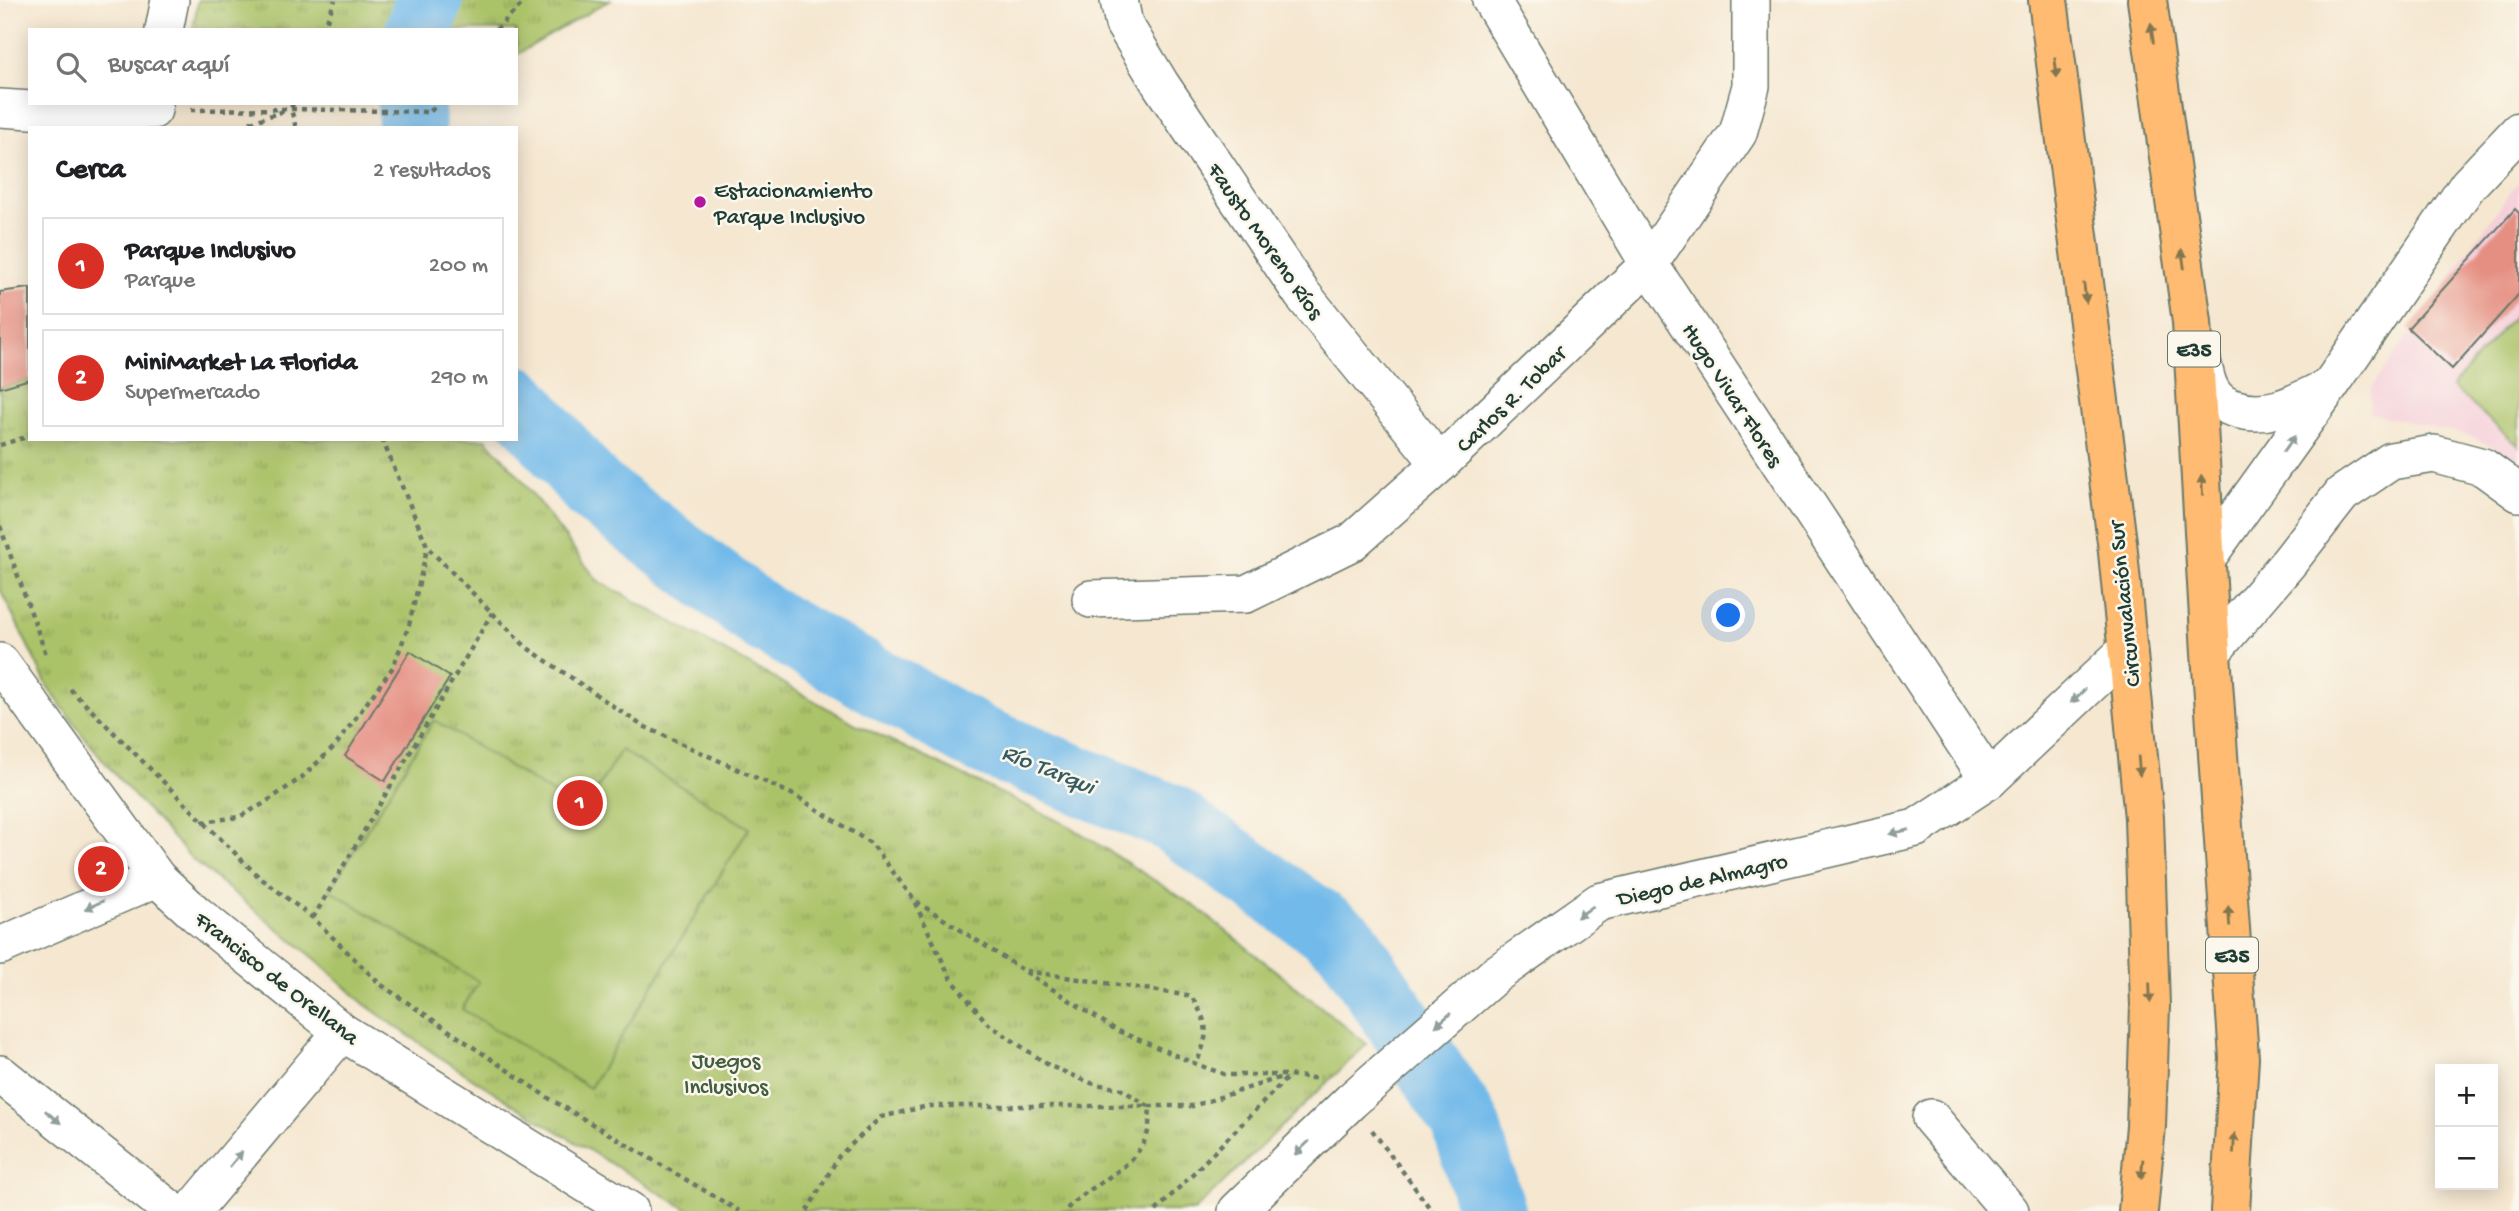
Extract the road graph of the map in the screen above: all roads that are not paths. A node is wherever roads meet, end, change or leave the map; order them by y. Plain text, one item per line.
1 (170, 0) edge
2 (1119, 0) edge
3 (1491, 0) edge
4 (1751, 0) edge
5 (2048, 0) edge
6 (2147, 0) edge
7 (164, 28) edge
8 (153, 107) edge
9 (0, 108) edge
10 (2519, 131) edge
11 (1648, 264) junction
12 (2192, 322) junction
13 (2330, 386) junction
14 (1440, 464) junction
15 (2519, 493) edge
16 (2206, 559) junction
17 (1091, 599) dead end
18 (2128, 649) junction
19 (2211, 653) junction
20 (0, 662) edge
21 (1989, 780) junction
22 (157, 878) junction
23 (0, 946) edge
24 (342, 1032) junction
25 (0, 1074) edge
26 (1931, 1118) dead end
27 (172, 1211) edge
28 (192, 1211) edge
29 (630, 1211) edge
30 (1237, 1211) edge
31 (2010, 1211) edge
32 (2138, 1211) edge
33 (2230, 1211) edge

1 - 7 street
2 - 14 street, Fausto Moreno Ríos
3 - 11 street, Hugo Vivar Flores
4 - 11 street, Carlos R. Tobar
5 -> 18 highway, Circunvalación Sur
12 -> 6 highway, E35
8 - 9 street
10 - 13 street
11 - 14 street, Carlos R. Tobar
11 - 21 street, Hugo Vivar Flores
12 - 13 street
16 -> 12 highway, E35
16 -> 13 street
14 - 17 street, Carlos R. Tobar
15 - 19 street
16 - 19 highway, E35
18 -> 21 street, Diego de Almagro
18 -> 32 highway, Circunvalación Sur
33 -> 19 highway, E35
20 - 22 street, Francisco de Orellana
21 -> 30 street, Diego de Almagro
22 -> 23 street
22 - 24 street, Francisco de Orellana
28 -> 24 street
24 - 29 street, Francisco de Orellana
25 -> 27 street
26 - 31 street

